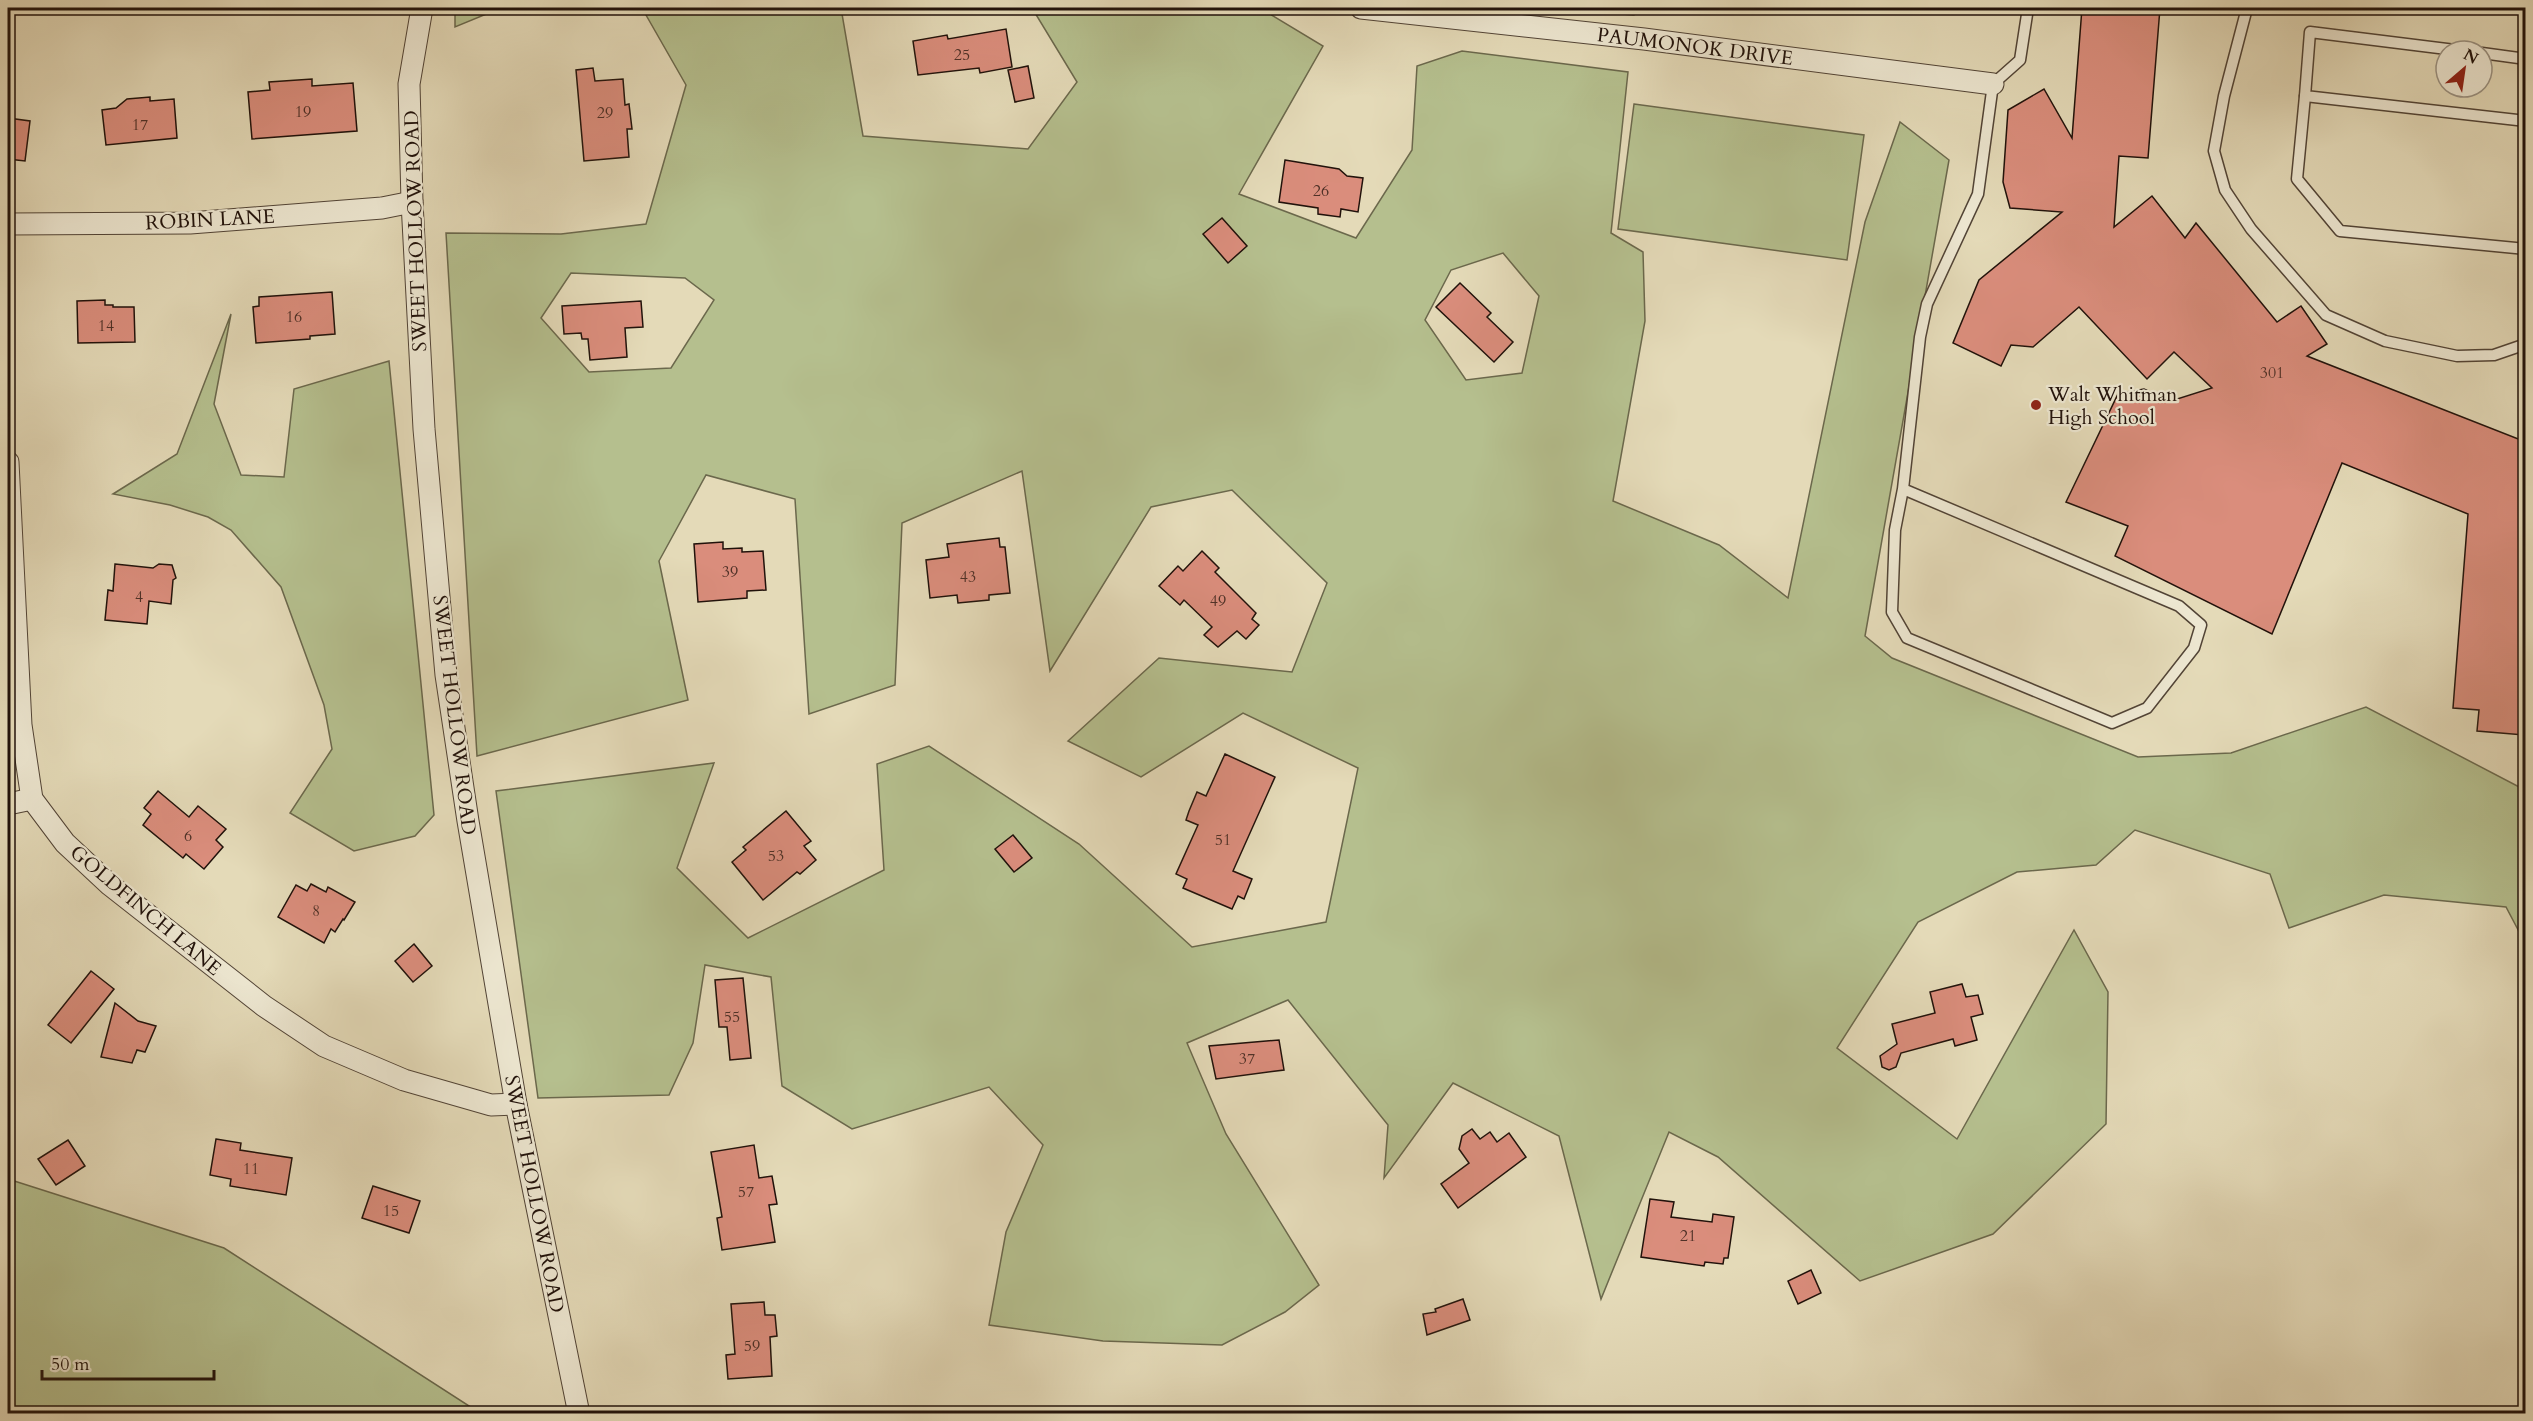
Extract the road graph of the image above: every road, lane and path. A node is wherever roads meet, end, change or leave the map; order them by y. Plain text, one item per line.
1 (422, 8) edge
2 (1361, 8) edge
3 (2028, 8) edge
4 (2247, 8) edge
5 (2434, 47) edge
6 (2494, 55) edge
7 (2526, 59) edge
8 (1993, 84) junction
9 (2305, 96) junction
10 (2526, 121) edge
11 (412, 202) junction
12 (8, 224) edge
13 (2526, 249) edge
14 (2526, 344) edge
15 (8, 462) edge
16 (1903, 489) junction
17 (32, 799) junction
18 (8, 804) edge
19 (516, 1104) junction
20 (579, 1413) edge

1 - 11 street, SWEET HOLLOW ROAD
2 - 8 street, PAUMONOK DRIVE
3 - 8 lane
4 - 14 lane
5 - 9 lane
6 - 7 lane
8 - 16 lane
9 - 10 lane
9 - 13 lane
11 - 12 street, ROBIN LANE
11 - 19 street, SWEET HOLLOW ROAD
15 - 17 street, GOLDFINCH LANE
16 - 16 lane
17 - 18 street
17 - 19 street, GOLDFINCH LANE
19 - 20 street, SWEET HOLLOW ROAD

